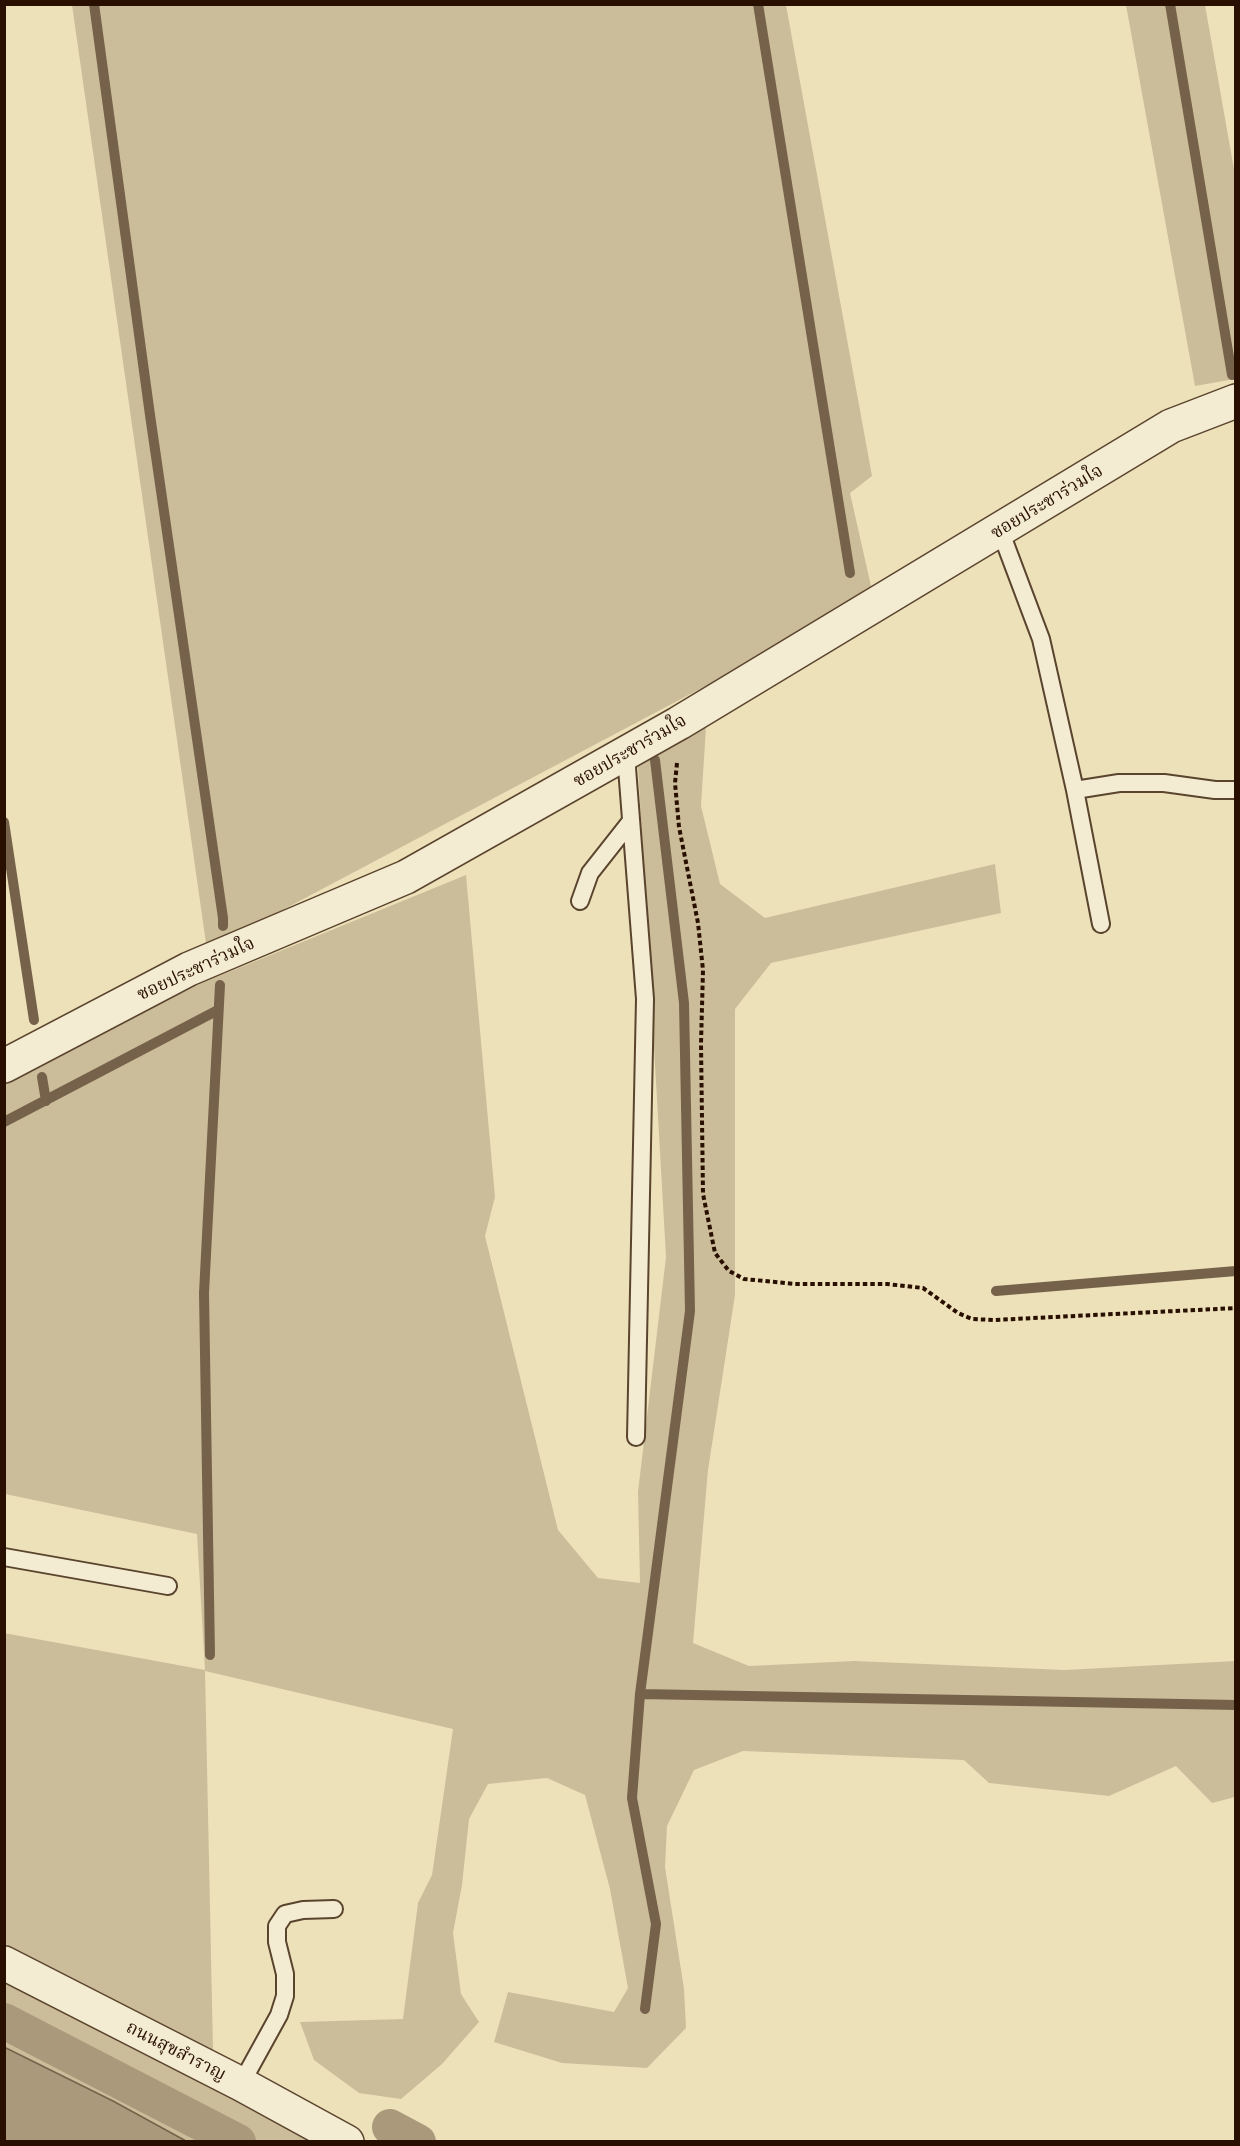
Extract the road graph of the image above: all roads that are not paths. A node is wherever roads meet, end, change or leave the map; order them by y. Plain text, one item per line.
1 (1236, 401) edge
2 (1000, 530) junction
3 (626, 755) junction
4 (1074, 789) junction
5 (1236, 789) edge
6 (631, 821) junction
7 (580, 901) dead end
8 (1101, 924) dead end
9 (4, 1066) edge
10 (636, 1437) dead end
11 (4, 1557) edge
12 (168, 1586) dead end
13 (334, 1909) dead end
14 (4, 1963) edge
15 (241, 2084) junction
16 (346, 2142) edge

1 - 2 street, ซอยประชาร่วมใจ
2 - 3 street, ซอยประชาร่วมใจ
2 - 4 lane
3 - 6 lane
3 - 9 street, ซอยประชาร่วมใจ
4 - 5 lane
4 - 8 lane
6 - 7 lane
6 - 10 lane
11 - 12 lane
13 - 15 lane
14 - 15 street, ถนนสุขสำราญ
15 - 16 street, ถนนสุขสำราญ

